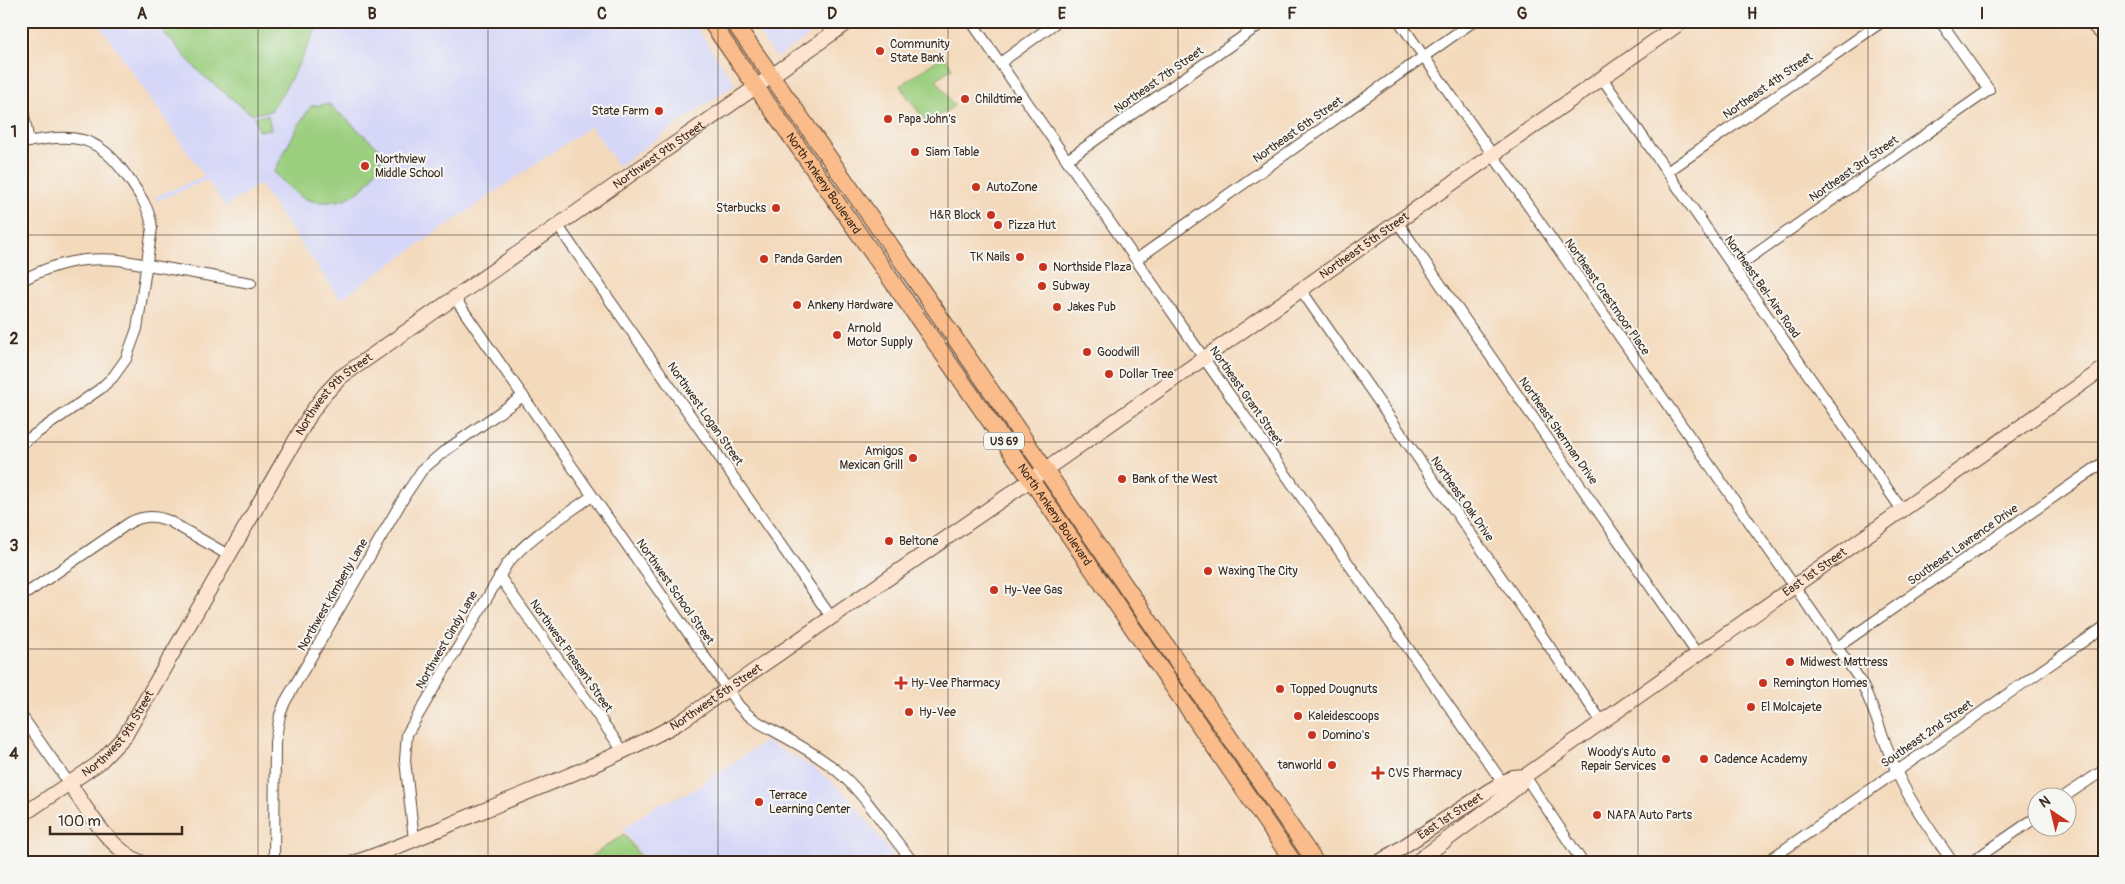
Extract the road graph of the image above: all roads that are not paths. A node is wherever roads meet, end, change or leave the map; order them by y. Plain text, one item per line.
1 (710, 21) edge
2 (733, 21) edge
3 (850, 21) edge
4 (971, 21) edge
5 (1058, 21) edge
6 (1265, 21) edge
7 (1400, 21) edge
8 (1474, 21) edge
9 (1683, 21) edge
10 (1883, 21) edge
11 (1940, 21) edge
12 (2090, 21) edge
13 (2104, 35) edge
14 (1424, 56) junction
15 (1000, 62) junction
16 (1602, 78) junction
17 (764, 81) junction
18 (21, 100) edge
19 (25, 143) edge
20 (1493, 156) junction
21 (1067, 160) junction
22 (1667, 172) junction
23 (1398, 223) junction
24 (558, 226) junction
25 (1136, 259) junction
26 (147, 266) junction
27 (1734, 269) junction
28 (21, 280) edge
29 (251, 283) dead end
30 (1301, 290) junction
31 (454, 297) junction
32 (1204, 358) junction
33 (2104, 368) edge
34 (523, 396) junction
35 (21, 444) edge
36 (2104, 462) edge
37 (1045, 470) junction
38 (1031, 480) junction
39 (592, 496) junction
40 (1902, 510) junction
41 (230, 556) junction
42 (499, 576) junction
43 (1794, 587) junction
44 (21, 597) edge
45 (831, 617) junction
46 (2104, 627) edge
47 (1836, 648) junction
48 (1698, 654) junction
49 (727, 688) junction
50 (21, 714) edge
51 (1602, 722) junction
52 (623, 751) junction
53 (2104, 770) edge
54 (1896, 771) junction
55 (1525, 776) junction
56 (69, 783) junction
57 (1503, 783) junction
58 (2078, 787) edge
59 (21, 816) edge
60 (2028, 823) edge
61 (414, 839) junction
62 (142, 863) edge
63 (274, 863) edge
64 (353, 863) edge
65 (914, 863) edge
66 (1294, 863) edge
67 (1316, 863) edge
68 (1378, 863) edge
69 (1415, 863) edge
70 (1583, 863) edge
71 (1765, 863) edge
72 (1953, 863) edge
73 (1970, 863) edge

1 - 17 main road, North Ankeny Boulevard / US 69
2 - 17 main road, North Ankeny Boulevard / US 69
3 - 17 street, Northwest 9th Street
4 - 15 street, Northeast Grant Street
5 - 15 street
6 - 21 street, Northeast 7th Street
7 - 14 street, Northeast Crestmoor Place
8 - 14 street, Northeast 6th Street
9 - 16 street, Northeast 5th Street
10 - 22 street, Northeast 4th Street
11 - 27 street, Northeast 3rd Street
12 - 13 street
14 - 20 street, Northeast Crestmoor Place
14 - 25 street, Northeast 6th Street
15 - 21 street, Northeast Grant Street
16 - 20 street, Northeast 5th Street
16 - 22 street, Northeast Bel-Aire Road
17 - 24 street, Northwest 9th Street
17 - 37 main road, North Ankeny Boulevard / US 69
17 - 38 main road, North Ankeny Boulevard / US 69
18 - 19 street
19 - 26 street
20 - 23 street, Northeast 5th Street
20 - 43 street, Northeast Crestmoor Place
21 - 25 street, Northeast Grant Street
22 - 27 street, Northeast Bel-Aire Road
23 - 30 street, Northeast 5th Street
23 - 48 street, Northeast Sherman Drive
24 - 31 street, Northwest 9th Street
24 - 45 street, Northwest Logan Street
25 - 32 street, Northeast Grant Street
26 - 28 street
26 - 29 street
26 - 35 street
27 - 40 street, Northeast Bel-Aire Road
30 - 32 street, Northeast 5th Street
30 - 51 street, Northeast Oak Drive
31 - 34 street, Northwest School Street
31 - 41 street, Northwest 9th Street
32 - 37 street, Northeast 5th Street
32 - 57 street, Northeast Grant Street
33 - 40 street, East 1st Street
34 - 39 street, Northwest School Street
34 - 63 street, Northwest Kimberly Lane
36 - 47 street, Southeast Lawrence Drive
37 - 38 street, Northwest 5th Street
37 - 67 main road, North Ankeny Boulevard / US 69
38 - 45 street, Northwest 5th Street
38 - 66 main road, North Ankeny Boulevard / US 69
39 - 42 street, Northwest Cindy Lane
39 - 49 street, Northwest School Street
40 - 43 street, East 1st Street
41 - 44 street
41 - 56 street, Northwest 9th Street
42 - 52 street, Northwest Pleasant Street
42 - 61 street, Northwest Cindy Lane
43 - 47 street, Northeast Crestmoor Place
43 - 48 street, East 1st Street
45 - 49 street, Northwest 5th Street
46 - 54 street, Southeast 2nd Street
47 - 54 street, Northeast Crestmoor Place
48 - 51 street, East 1st Street
49 - 52 street, Northwest 5th Street
49 - 65 street, Northwest School Street
50 - 56 street
51 - 55 street, East 1st Street
52 - 61 street, Northwest 5th Street
53 - 58 street
54 - 71 street, Southeast 2nd Street
54 - 72 street, Northeast Crestmoor Place
55 - 57 street, East 1st Street
55 - 69 street, East 1st Street
55 - 70 street
56 - 59 street, Northwest 9th Street
56 - 62 street
57 - 68 street, East 1st Street
60 - 73 street
61 - 64 street, Northwest 5th Street

